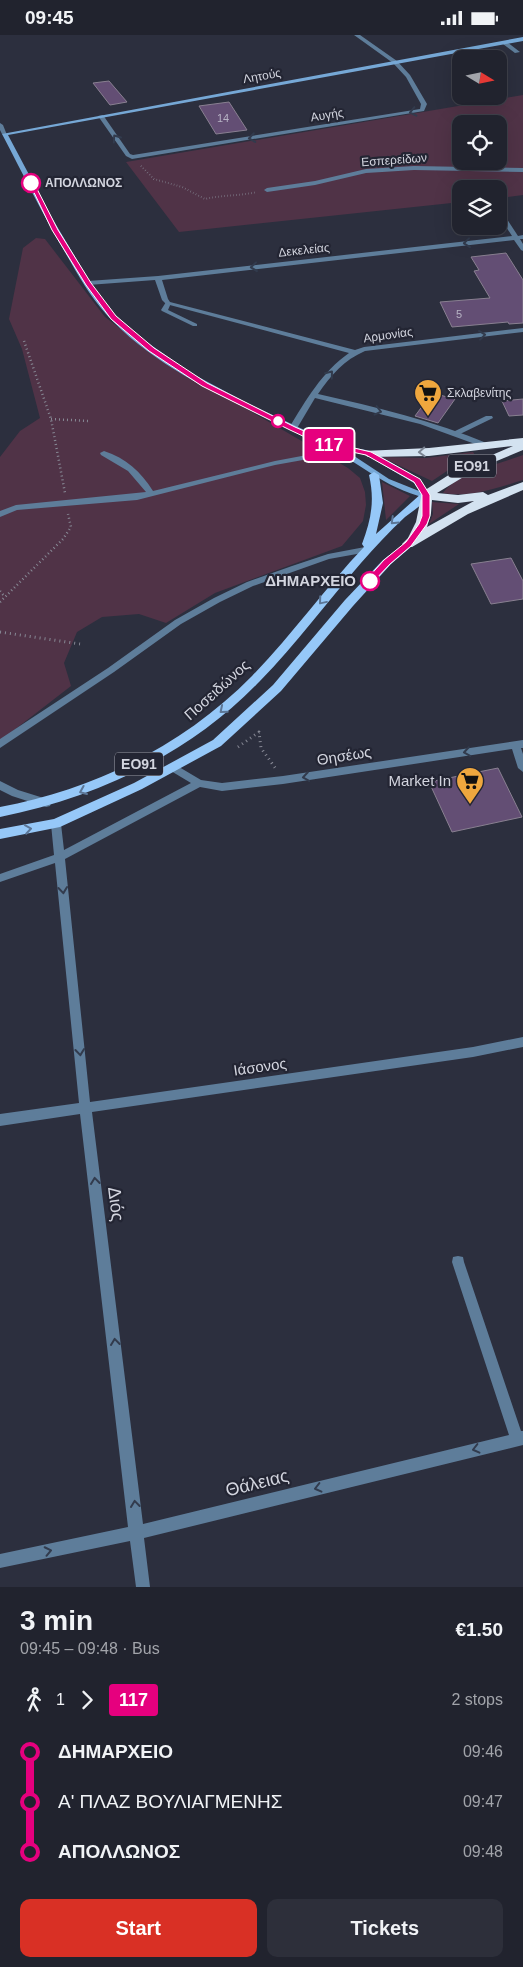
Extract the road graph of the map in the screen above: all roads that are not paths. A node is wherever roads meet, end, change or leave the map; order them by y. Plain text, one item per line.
1 (356, 35) edge
2 (516, 35) edge
3 (522, 39) edge
4 (505, 43) junction
5 (517, 52) dead end
6 (395, 62) junction
7 (101, 116) junction
8 (0, 125) edge
9 (5, 134) junction
10 (523, 169) edge
11 (267, 189) road end
12 (507, 222) edge
13 (519, 238) edge
14 (523, 249) edge
15 (158, 278) junction
16 (88, 283) junction
17 (168, 303) junction
18 (196, 325) dead end
19 (523, 330) edge
20 (354, 352) junction
21 (314, 395) junction
22 (489, 418) dead end
23 (293, 429) junction
24 (455, 433) junction
25 (523, 441) edge
26 (327, 444) junction
27 (486, 446) junction
28 (523, 447) edge
29 (339, 451) junction
30 (104, 453) dead end
31 (368, 453) junction
32 (374, 475) junction
33 (523, 486) edge
34 (501, 493) junction
35 (152, 494) junction
36 (426, 495) junction
37 (0, 514) edge
38 (408, 544) junction
39 (365, 550) junction
40 (0, 743) edge
41 (519, 744) edge
42 (174, 768) junction
43 (523, 768) edge
44 (199, 783) junction
45 (0, 785) edge
46 (46, 803) junction
47 (0, 812) edge
48 (56, 824) junction
49 (0, 833) edge
50 (59, 857) junction
51 (0, 878) edge
52 (523, 1042) edge
53 (86, 1107) junction
54 (0, 1120) edge
55 (458, 1262) dead end
56 (520, 1439) edge
57 (138, 1531) junction
58 (0, 1561) edge
59 (144, 1587) edge

1 - 6 street, Αυγής
2 - 3 street
3 - 4 street, Λητούς
4 - 5 street
4 - 6 street, Λητούς
6 - 7 street, Λητούς
6 -> 7 street, Αυγής
7 - 9 street, Λητούς
8 - 9 street
9 - 16 street
10 - 11 street, Εσπερείδων
12 - 13 street
13 - 14 street
13 -> 15 street, Δεκελείας
15 - 16 street, Δεκελείας
15 - 17 street
16 - 23 street
17 - 18 street
17 - 20 street
20 -> 19 street, Αρμονίας
21 -> 20 street, Αρμονίας
21 - 23 street, Αρμονίας
21 -> 24 street
22 - 24 street
23 - 26 street
24 - 27 street
25 - 27 highway
26 - 29 street
26 - 31 street
27 -> 31 highway
28 - 36 highway, ΕΟ91
29 - 32 street
29 - 35 street
30 - 35 street
31 - 36 street
32 - 36 street
32 - 39 main road
33 - 34 highway, ΕΟ91
34 - 36 highway
34 - 38 highway, ΕΟ91
35 - 37 street
36 - 38 highway
36 -> 39 main road, Ποσειδώνος / ΕΟ91
38 - 42 main road, ΕΟ91
39 - 40 street
39 -> 46 main road, Ποσειδώνος / ΕΟ91
41 - 43 street
41 -> 44 street, Θησέως
42 - 44 street, Θησέως
42 - 48 main road, ΕΟ91
44 - 50 street
45 - 46 street
46 - 47 main road, Ποσειδώνος / ΕΟ91
49 -> 48 main road, ΕΟ91
48 - 50 street, Διός
50 - 51 street
50 -> 53 street, Διός
52 - 53 street, Ιάσονος
53 - 54 street, Ιάσονος
57 -> 53 street, Διός
55 - 56 street
56 -> 57 street, Θάλειας
58 -> 57 street, Θάλειας
57 - 59 street, Διός

